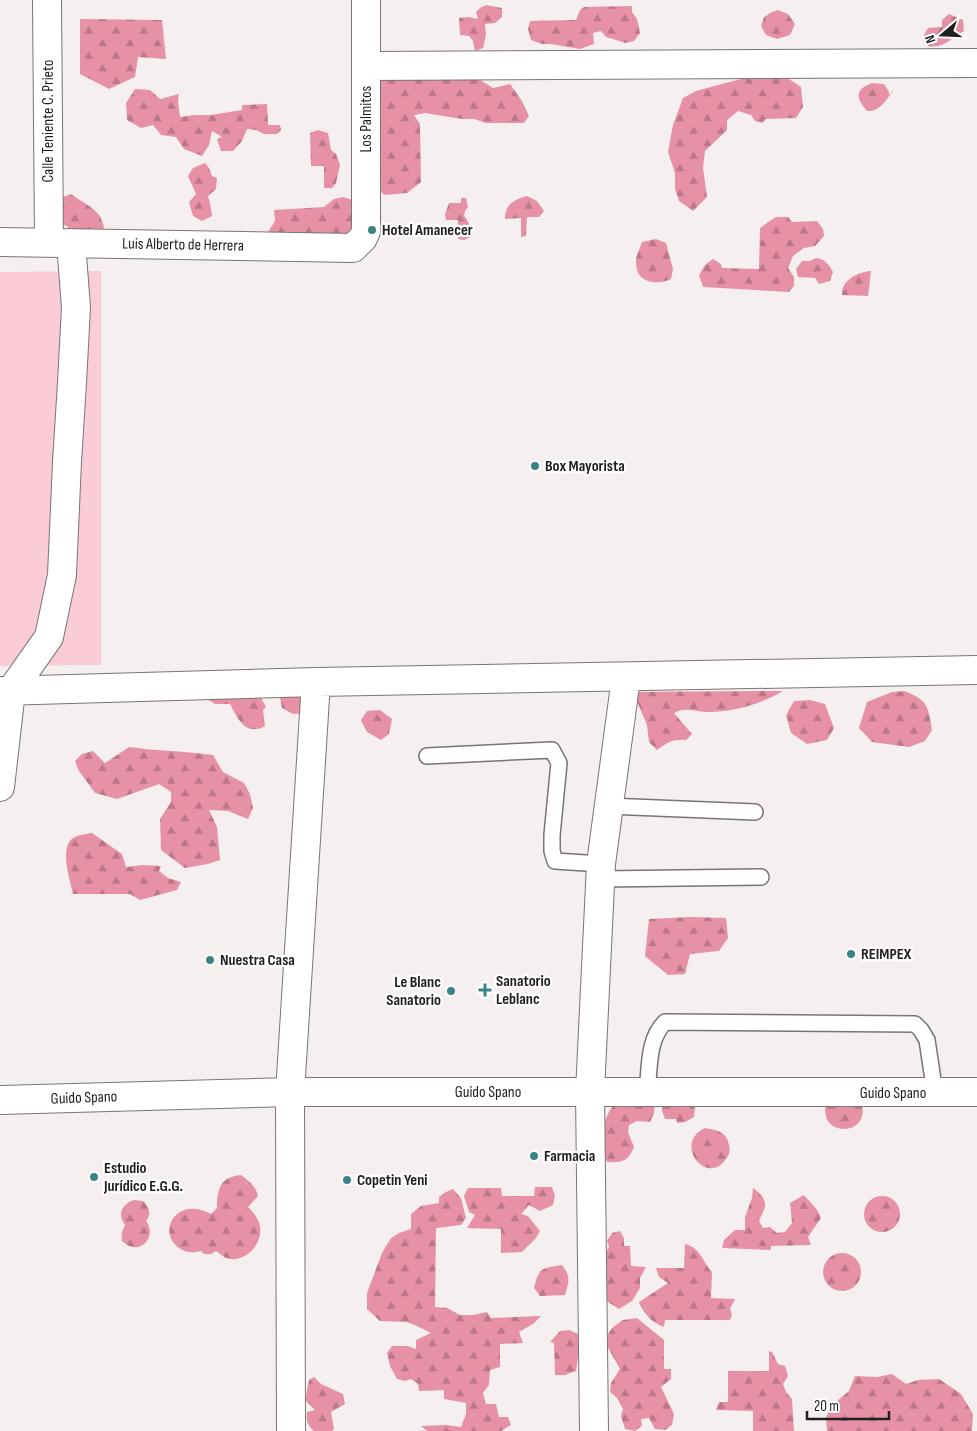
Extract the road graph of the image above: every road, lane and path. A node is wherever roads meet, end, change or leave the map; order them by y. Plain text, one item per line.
1 (47, 0) edge
2 (366, 0) edge
3 (977, 63) edge
4 (366, 66) junction
5 (363, 238) joint
6 (0, 242) edge
7 (60, 242) junction
8 (977, 670) edge
9 (626, 678) junction
10 (316, 682) junction
11 (5, 691) edge
12 (427, 756) dead end
13 (0, 788) edge
14 (608, 806) junction
15 (755, 812) dead end
16 (601, 872) junction
17 (761, 877) dead end
18 (290, 1092) junction
19 (590, 1092) junction
20 (647, 1092) junction
21 (935, 1092) junction
22 (977, 1092) edge
23 (0, 1100) edge
24 (291, 1431) edge
25 (594, 1431) edge

1 - 7 street, Calle Teniente C. Prieto
2 - 4 street, Los Palmitos
3 - 4 street
4 - 5 street, Los Palmitos
5 - 7 street, Luis Alberto de Herrera
6 - 7 street, Luis Alberto de Herrera
7 - 11 street, Calle Teniente C. Prieto
8 - 9 street
9 - 10 street
9 - 14 street
10 - 11 street
10 - 18 street
11 - 13 street
12 - 16 lane
14 - 15 lane
14 - 16 street
16 - 17 lane
16 - 19 street
18 - 19 street, Guido Spano
18 - 23 street, Guido Spano
18 - 24 street
19 - 20 street, Guido Spano
19 - 25 street
20 - 21 street, Guido Spano
20 - 21 lane
21 - 22 street, Guido Spano

